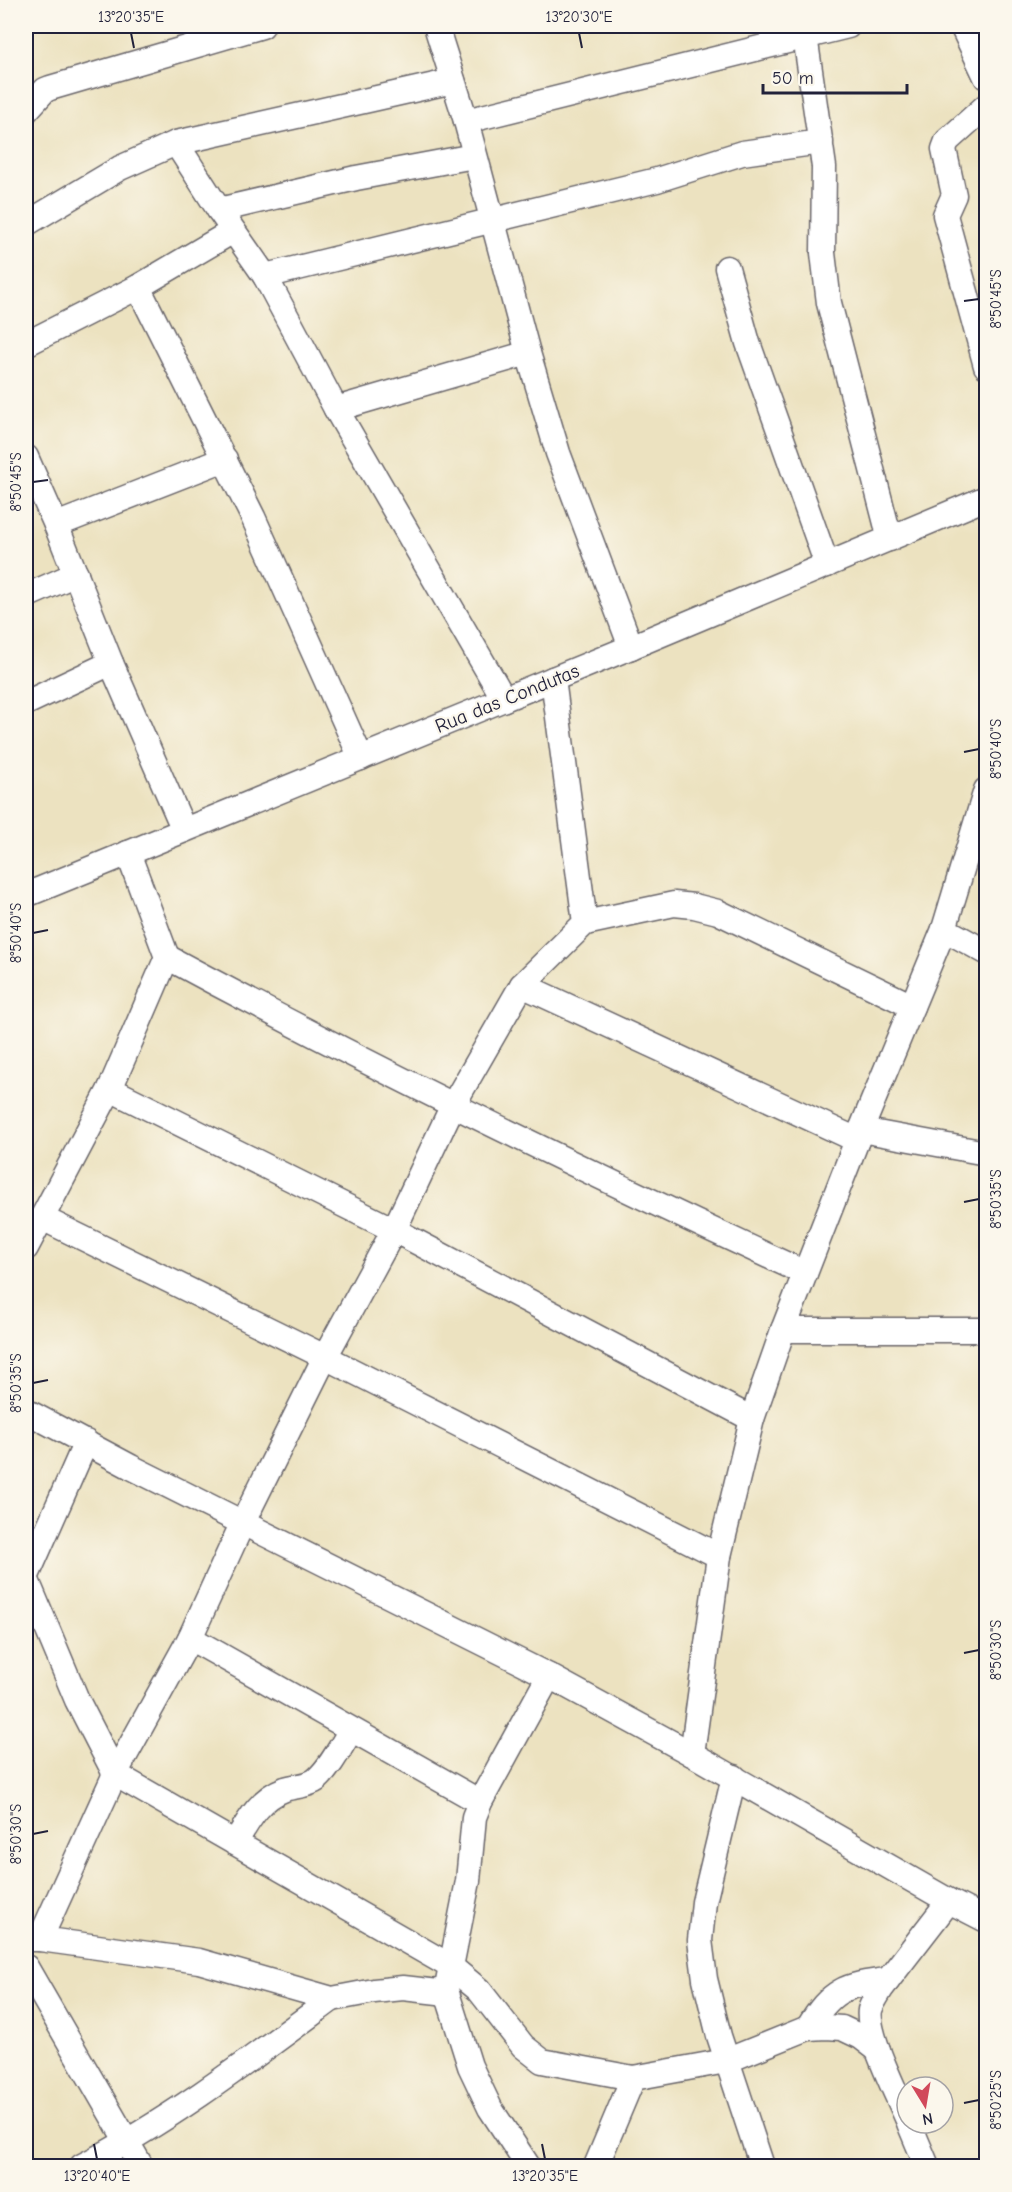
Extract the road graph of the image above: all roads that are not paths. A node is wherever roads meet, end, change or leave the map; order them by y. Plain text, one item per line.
1 (262, 26) edge
2 (436, 26) edge
3 (848, 26) edge
4 (962, 26) edge
5 (805, 36) junction
6 (987, 77) edge
7 (453, 81) junction
8 (987, 106) edge
9 (26, 111) edge
10 (466, 121) junction
11 (821, 142) junction
12 (176, 143) junction
13 (474, 156) junction
14 (219, 210) junction
15 (491, 219) junction
16 (26, 224) edge
17 (233, 231) junction
18 (727, 268) dead end
19 (265, 276) junction
20 (138, 287) junction
21 (26, 344) edge
22 (528, 353) junction
23 (987, 366) edge
24 (336, 409) junction
25 (225, 459) junction
26 (28, 467) edge
27 (987, 498) edge
28 (56, 525) junction
29 (890, 539) junction
30 (827, 565) junction
31 (76, 574) junction
32 (26, 596) edge
33 (631, 647) junction
34 (111, 663) junction
35 (553, 679) junction
36 (504, 699) junction
37 (26, 703) edge
38 (361, 758) junction
39 (987, 790) edge
40 (184, 830) junction
41 (128, 853) junction
42 (26, 895) edge
43 (585, 922) junction
44 (944, 929) junction
45 (987, 952) edge
46 (167, 957) junction
47 (522, 985) junction
48 (912, 1006) junction
49 (110, 1089) junction
50 (453, 1105) junction
51 (859, 1135) junction
52 (987, 1153) edge
53 (42, 1218) junction
54 (394, 1230) junction
55 (26, 1248) edge
56 (805, 1273) junction
57 (783, 1330) junction
58 (987, 1330) edge
59 (325, 1357) junction
60 (26, 1411) edge
61 (752, 1419) junction
62 (86, 1442) junction
63 (243, 1522) junction
64 (719, 1556) junction
65 (26, 1578) edge
66 (190, 1638) junction
67 (549, 1676) junction
68 (351, 1730) junction
69 (692, 1754) junction
70 (115, 1774) junction
71 (734, 1777) junction
72 (480, 1802) junction
73 (235, 1843) junction
74 (950, 1901) junction
75 (987, 1920) edge
76 (33, 1939) edge
77 (450, 1966) junction
78 (26, 1967) edge
79 (888, 1980) junction
80 (447, 1993) junction
81 (332, 1999) junction
82 (808, 2028) junction
83 (878, 2050) junction
84 (726, 2061) junction
85 (633, 2078) junction
86 (895, 2090) edge
87 (914, 2135) edge
88 (127, 2143) junction
89 (82, 2166) edge
90 (141, 2166) edge
91 (528, 2166) edge
92 (596, 2166) edge
93 (762, 2166) edge
94 (927, 2166) edge

1 - 9 street
2 - 7 street
3 - 5 street
4 - 6 street
5 - 10 street
5 - 11 street
7 - 10 street
7 - 12 street
8 - 23 street
10 - 13 street
11 - 15 street
11 - 29 street
12 - 14 street
12 - 16 street
13 - 14 street
13 - 15 street
14 - 17 street
15 - 19 street
15 - 22 street
17 - 19 street
17 - 20 street
18 - 30 street
19 - 24 street
20 - 21 street
20 - 25 street
22 - 24 street
22 - 33 street
24 - 36 street
25 - 28 street
25 - 38 street
26 - 28 street
27 - 29 street, Rua das Condutas
28 - 31 street
29 - 30 street, Rua das Condutas
30 - 33 street, Rua das Condutas
31 - 32 street
31 - 34 street
33 - 35 street, Rua das Condutas
34 - 37 street
34 - 40 street
35 - 36 street, Rua das Condutas
35 - 43 street
36 - 38 street, Rua das Condutas
38 - 40 street, Rua das Condutas
39 - 44 street
40 - 41 street, Rua das Condutas
41 - 42 street, Rua das Condutas
41 - 46 street
43 - 47 street
43 - 48 street
44 - 45 street
44 - 48 street
46 - 49 street
46 - 50 street
47 - 50 street
47 - 51 street
48 - 51 street
49 - 53 street
49 - 54 street
50 - 54 street
50 - 56 street
51 - 52 street
51 - 56 street
53 - 55 street
53 - 59 street
54 - 59 street
54 - 61 street
56 - 57 street
57 - 58 street
57 - 61 street
59 - 63 street
59 - 64 street
60 - 62 street
61 - 64 street
62 - 63 street
62 - 65 street
63 - 66 street
63 - 67 street
64 - 69 street
65 - 70 street
66 - 68 street
66 - 70 street
67 - 69 street
67 - 72 street
68 - 72 street
68 - 73 street
69 - 71 street
70 - 73 street
70 - 76 street
71 - 74 street
71 - 84 street
72 - 77 street
73 - 77 street
74 - 75 street
74 - 79 street
76 - 81 street
77 - 80 street
77 - 85 street
78 - 88 street
79 - 82 street
79 - 83 street
80 - 81 street
80 - 91 street
81 - 88 street
82 - 83 street
82 - 84 street
83 - 86 street
84 - 85 street
84 - 93 street
85 - 92 street
87 - 94 street
88 - 89 street
88 - 90 street

